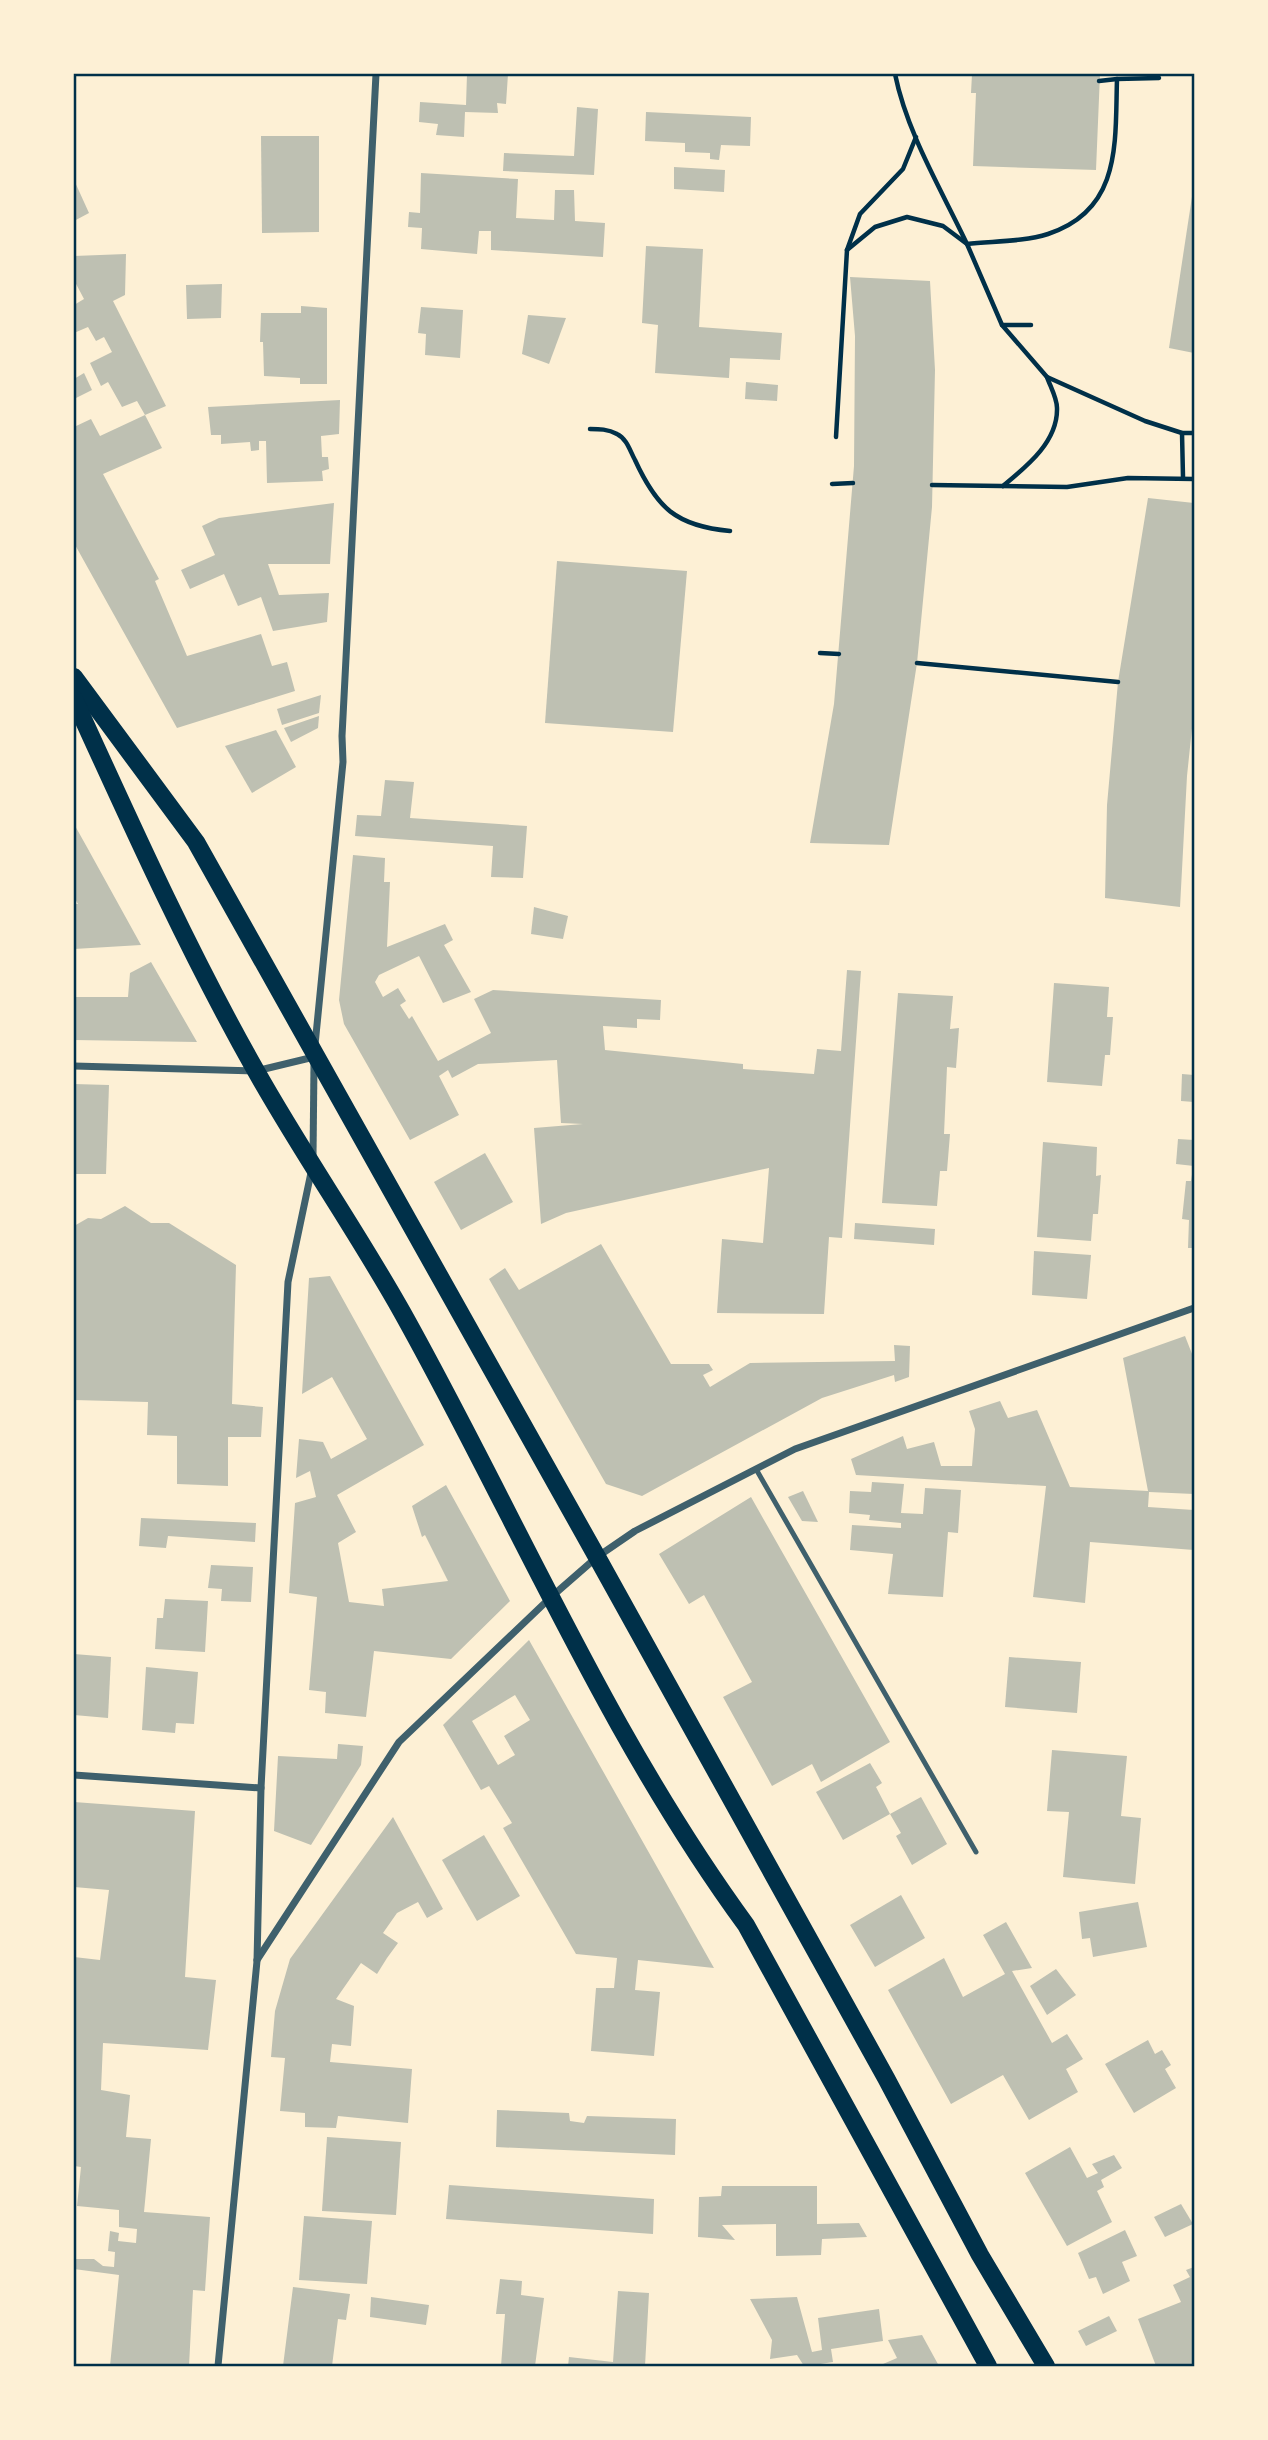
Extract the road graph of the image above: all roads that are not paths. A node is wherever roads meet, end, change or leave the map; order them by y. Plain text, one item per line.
1 (376, 74) edge
2 (74, 677) edge
3 (74, 699) edge
4 (314, 1057) junction
5 (74, 1066) edge
6 (256, 1071) junction
7 (313, 1164) junction
8 (1195, 1307) edge
9 (756, 1469) junction
10 (597, 1557) junction
11 (550, 1598) junction
12 (74, 1775) edge
13 (261, 1788) junction
14 (975, 1852) dead end
15 (257, 1961) junction
16 (218, 2367) edge
17 (988, 2367) edge
18 (1046, 2367) edge

1 - 4 street
2 - 4 main road
3 - 6 main road
4 - 6 street
4 - 7 street
4 - 10 main road
5 - 6 street
6 - 7 main road
7 - 11 main road
7 - 13 street
8 - 9 street
9 - 10 street
9 - 14 lane
10 - 11 street
10 - 18 main road
11 - 15 street
11 - 17 main road
12 - 13 street
13 - 15 street
15 - 16 street

